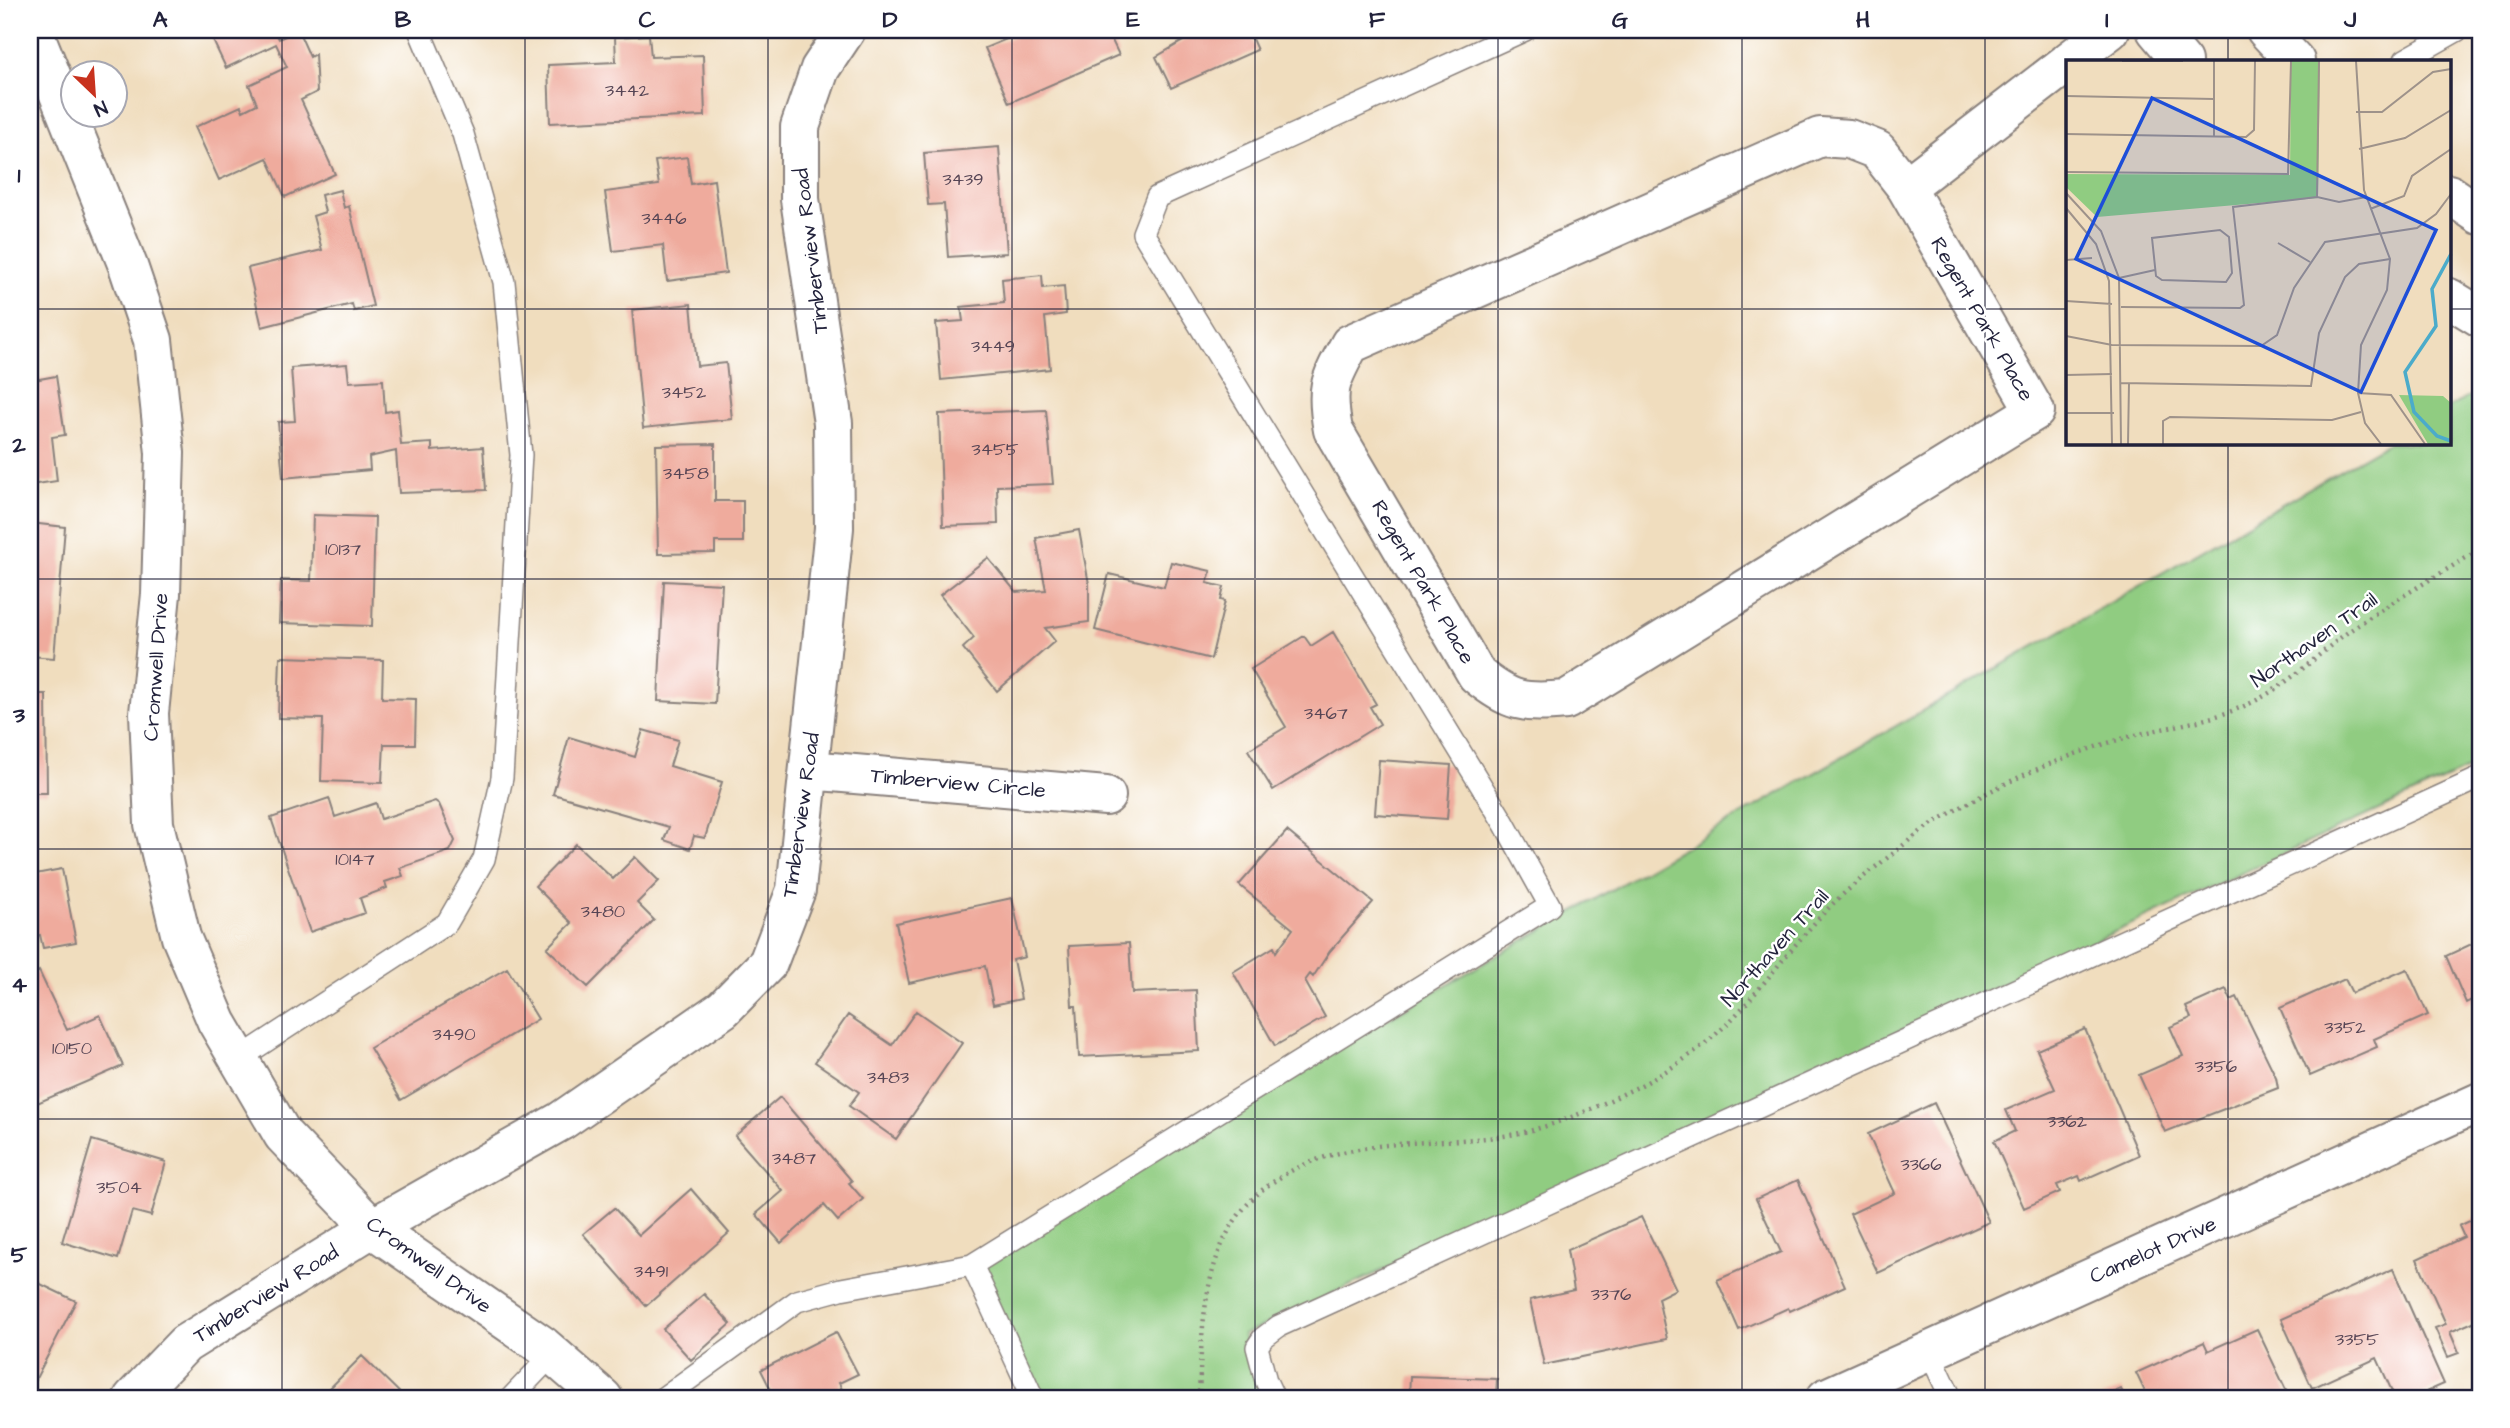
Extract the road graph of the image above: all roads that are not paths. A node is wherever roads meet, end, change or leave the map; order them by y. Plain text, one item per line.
1 (33, 30) edge
2 (419, 30) edge
3 (846, 30) edge
4 (1525, 30) edge
5 (2110, 30) edge
6 (2156, 30) edge
7 (2266, 30) edge
8 (2458, 30) edge
9 (2071, 60) edge
10 (2181, 60) edge
11 (2294, 60) edge
12 (2405, 60) edge
13 (2066, 64) edge
14 (1906, 187) junction
15 (2450, 195) edge
16 (2480, 215) edge
17 (2450, 299) edge
18 (2480, 317) edge
19 (809, 770) junction
20 (2480, 778) edge
21 (1106, 796) dead end
22 (237, 1060) junction
23 (2480, 1102) edge
24 (372, 1228) junction
25 (972, 1265) junction
26 (1929, 1351) junction
27 (552, 1354) junction
28 (133, 1398) edge
29 (511, 1398) edge
30 (603, 1398) edge
31 (663, 1398) edge
32 (1033, 1398) edge
33 (1274, 1398) edge
34 (1826, 1398) edge
35 (1951, 1398) edge

1 - 22 street, Cromwell Drive
2 - 22 lane
3 - 19 street, Timberview Road
4 - 25 lane
5 - 9 street
6 - 10 street
7 - 11 street
8 - 12 lane
13 - 14 street
14 - 14 street, Regent Park Place
15 - 16 street
17 - 18 street
19 - 21 street, Timberview Circle
19 - 24 street, Timberview Road
20 - 33 lane
22 - 24 street, Cromwell Drive
23 - 26 street, Camelot Drive
24 - 27 street, Cromwell Drive
24 - 28 street, Timberview Road
25 - 31 lane
25 - 32 lane
26 - 34 street, Camelot Drive
26 - 35 lane
27 - 29 lane
27 - 30 street, Cromwell Drive

